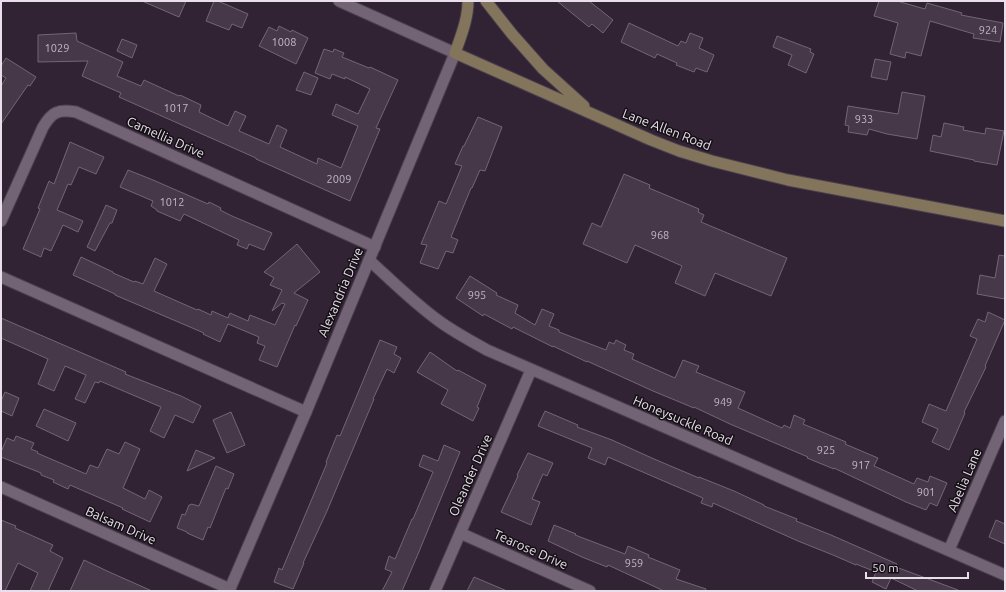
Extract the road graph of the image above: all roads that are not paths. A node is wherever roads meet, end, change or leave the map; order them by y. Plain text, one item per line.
1 (339, 1) edge
2 (468, 1) edge
3 (486, 1) edge
4 (455, 53) junction
5 (592, 113) junction
6 (1, 221) edge
7 (1005, 221) edge
8 (375, 246) junction
9 (369, 260) junction
10 (1, 277) edge
11 (531, 370) junction
12 (306, 412) junction
13 (1005, 421) edge
14 (1, 487) edge
15 (460, 534) junction
16 (949, 550) junction
17 (1005, 575) edge
18 (229, 590) edge
19 (435, 591) edge
20 (590, 591) edge

1 - 4 street, Lane Allen Road
2 - 4 main road, Alexandria Drive
3 - 5 main road
4 - 5 main road, Lane Allen Road
4 - 8 street, Alexandria Drive
5 - 7 main road, Lane Allen Road
6 - 8 street, Camellia Drive
8 - 9 street, Alexandria Drive
9 - 11 street, Honeysuckle Road
9 - 12 street, Alexandria Drive
10 - 12 street
11 - 15 street, Oleander Drive
11 - 16 street, Honeysuckle Road
12 - 18 street, Alexandria Drive
13 - 16 street, Abelia Lane
14 - 18 street, Balsam Drive
15 - 19 street, Oleander Drive
15 - 20 street, Tearose Drive
16 - 17 street, Honeysuckle Road

